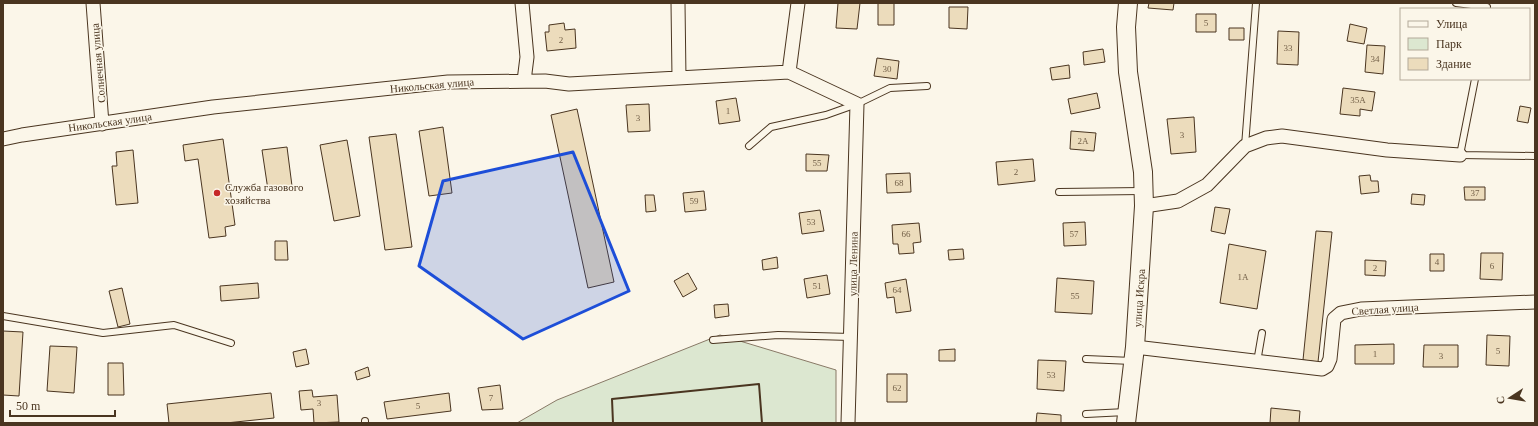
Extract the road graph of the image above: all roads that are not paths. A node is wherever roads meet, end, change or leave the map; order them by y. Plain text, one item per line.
1 (93, 3) edge
2 (522, 3) edge
3 (678, 3) edge
4 (798, 3) edge
5 (1128, 3) edge
6 (1256, 3) edge
7 (1456, 3) edge
8 (1488, 6) edge
9 (789, 72) junction
10 (679, 78) junction
11 (1475, 80) edge
12 (524, 81) junction
13 (927, 86) dead end
14 (857, 104) junction
15 (102, 124) junction
16 (3, 139) edge
17 (749, 146) dead end
18 (1245, 146) junction
19 (1460, 155) junction
20 (1535, 156) edge
21 (1059, 192) dead end
22 (1144, 199) junction
23 (1535, 302) edge
24 (3, 316) edge
25 (1262, 333) dead end
26 (851, 337) junction
27 (713, 340) dead end
28 (231, 343) dead end
29 (1135, 354) junction
30 (1086, 359) dead end
31 (1257, 362) junction
32 (1086, 414) dead end
33 (1127, 418) edge
34 (848, 423) edge

1 - 15 street, Солнечная улица
2 - 12 street
3 - 10 street
4 - 9 street
5 - 22 street, улица Искра
6 - 18 lane
7 - 8 lane
9 - 10 street, Никольская улица
9 - 14 street, Никольская улица
10 - 12 street, Никольская улица
11 - 19 lane
12 - 15 street, Никольская улица
13 - 14 lane
14 - 17 lane
14 - 26 street, улица Ленина
15 - 16 street, Никольская улица
18 - 19 street
18 - 22 street
19 - 20 lane
21 - 22 lane
22 - 29 street, улица Искра
23 - 31 street, Светлая улица
24 - 28 lane
25 - 31 lane
26 - 27 lane
26 - 34 street, улица Ленина
29 - 30 lane
29 - 31 street, Светлая улица
29 - 33 street, улица Искра
32 - 33 lane

